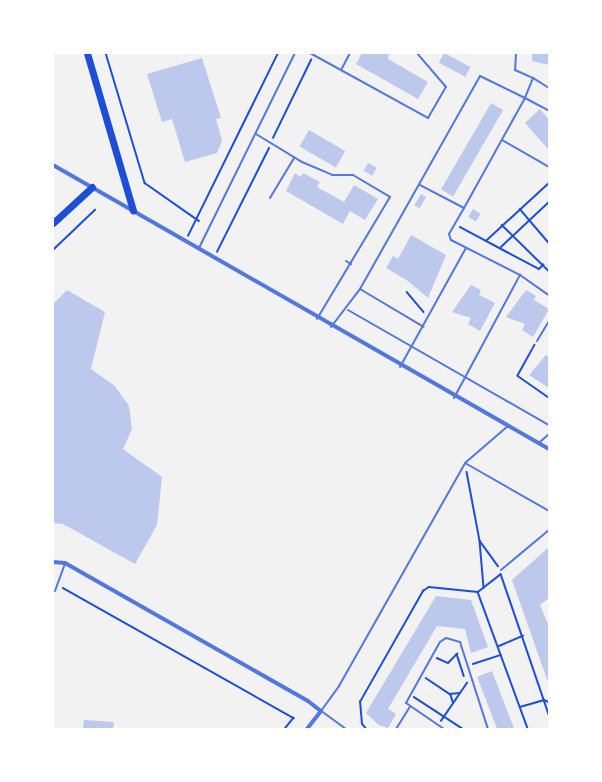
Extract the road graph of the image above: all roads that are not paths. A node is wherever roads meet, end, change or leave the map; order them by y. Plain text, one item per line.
1 (87, 53) edge
2 (295, 53) edge
3 (310, 53) edge
4 (350, 53) edge
5 (417, 53) edge
6 (516, 53) edge
7 (341, 70) junction
8 (533, 78) junction
9 (549, 88) edge
10 (524, 98) junction
11 (549, 111) edge
12 (256, 134) junction
13 (502, 140) junction
14 (294, 158) junction
15 (53, 165) edge
16 (549, 167) edge
17 (420, 185) junction
18 (92, 187) junction
19 (270, 198) dead end
20 (464, 208) junction
21 (133, 210) junction
22 (53, 223) edge
23 (199, 248) junction
24 (466, 248) junction
25 (346, 261) dead end
26 (351, 264) junction
27 (520, 275) junction
28 (360, 289) junction
29 (549, 295) edge
30 (348, 310) junction
31 (317, 319) junction
32 (549, 321) edge
33 (331, 327) junction
34 (424, 327) junction
35 (537, 341) road end
36 (412, 347) junction
37 (400, 366) junction
38 (467, 379) junction
39 (454, 398) junction
40 (549, 425) edge
41 (508, 426) junction
42 (549, 434) edge
43 (539, 443) junction
44 (549, 449) edge
45 (465, 464) junction
46 (549, 512) edge
47 (549, 530) edge
48 (53, 562) edge
49 (65, 563) junction
50 (501, 570) road end
51 (55, 591) dead end
52 (410, 707) junction
53 (321, 711) junction
54 (307, 729) edge
55 (346, 729) edge
56 (396, 729) edge
57 (444, 729) edge
58 (488, 729) edge

1 - 21 main road
2 - 12 lane
3 - 7 lane
4 - 7 lane
5 - 7 lane
6 - 8 lane
8 - 9 lane
8 - 10 lane
10 - 11 lane
10 - 13 lane
10 - 17 lane
12 - 14 lane
12 - 23 lane
13 - 16 lane
13 - 20 lane
14 - 19 lane
14 - 26 lane
15 - 18 street
17 - 20 lane
17 - 28 lane
18 - 21 street
18 - 22 main road
20 - 24 lane
21 - 23 street
23 - 31 street
24 - 27 lane
24 - 34 lane
25 - 26 lane
26 - 31 lane
27 - 29 lane
27 - 38 lane
28 - 30 lane
28 - 34 lane
30 - 33 lane
30 - 36 lane
31 - 33 street
32 - 35 lane
33 - 37 street
34 - 36 lane
36 - 37 lane
36 - 38 lane
37 - 39 street
38 - 39 lane
38 - 40 lane
39 - 41 street
41 - 43 street
41 - 45 lane
42 - 43 lane
43 - 44 street
45 - 46 lane
45 - 53 lane
47 - 50 lane
48 - 49 street
49 - 51 lane
49 - 53 street
52 - 56 lane
52 - 57 lane
52 - 58 lane
53 - 54 street
53 - 55 lane

